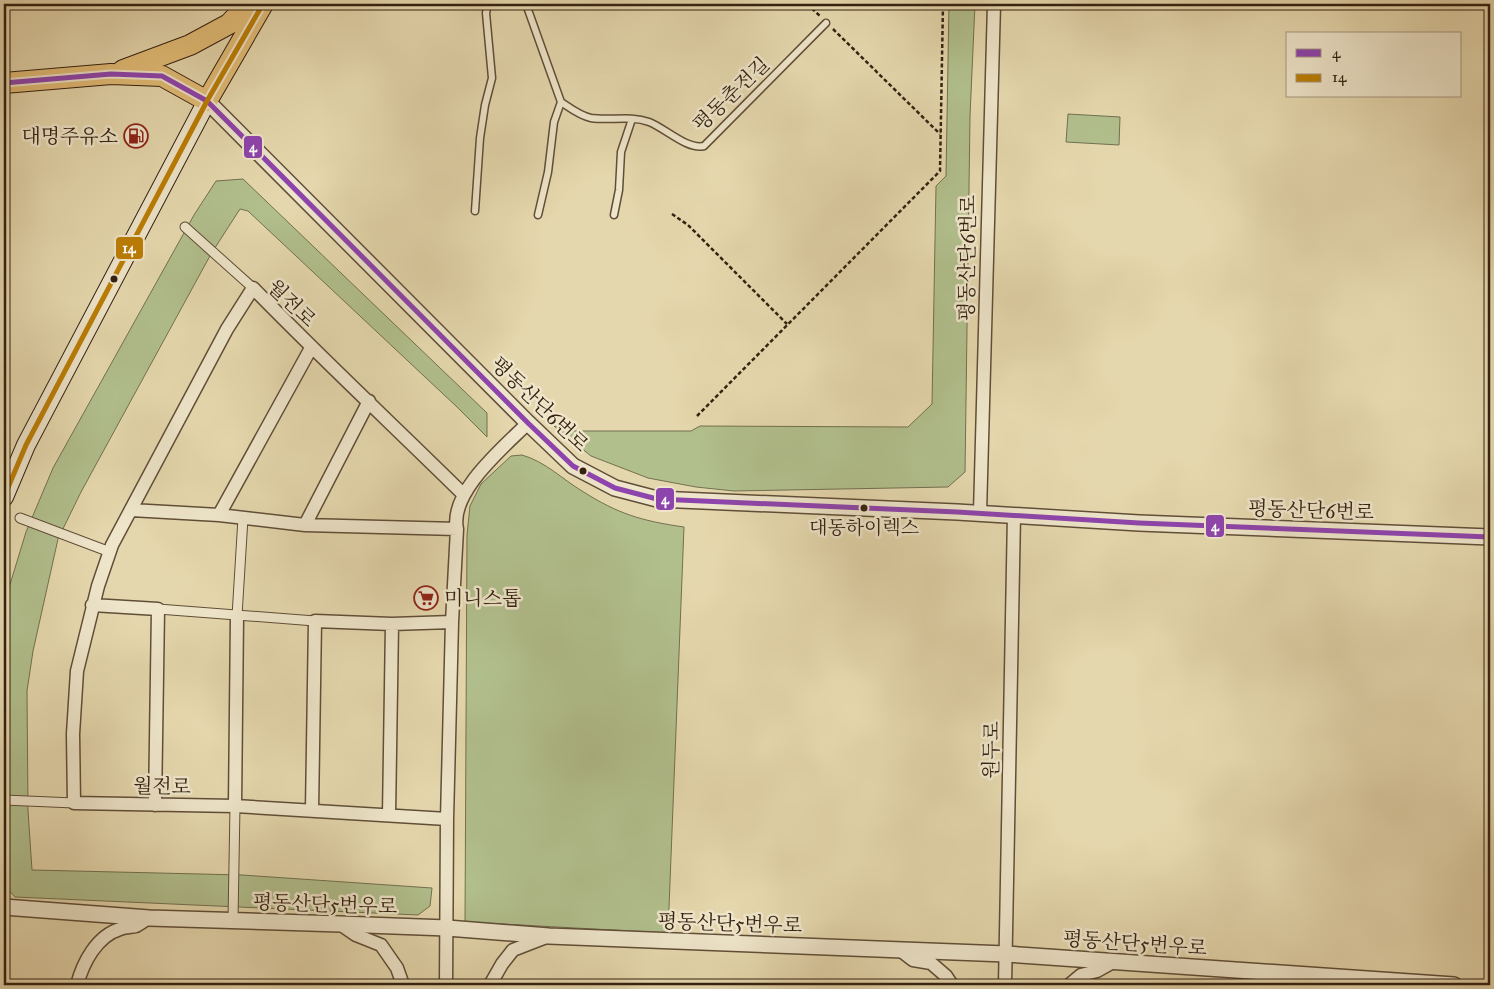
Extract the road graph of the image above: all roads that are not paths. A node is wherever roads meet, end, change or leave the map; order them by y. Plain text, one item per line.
1 (248, 4) edge
2 (263, 4) edge
3 (488, 4) edge
4 (526, 4) edge
5 (994, 4) edge
6 (826, 22) road end
7 (111, 74) junction
8 (4, 83) edge
9 (207, 100) junction
10 (561, 102) junction
11 (632, 119) junction
12 (475, 211) dead end
13 (538, 215) dead end
14 (614, 215) dead end
15 (185, 227) dead end
16 (253, 288) junction
17 (311, 348) junction
18 (369, 401) junction
19 (528, 422) junction
20 (26, 445) junction
21 (4, 473) edge
22 (464, 495) junction
23 (4, 497) edge
24 (131, 510) junction
25 (980, 513) junction
26 (218, 515) junction
27 (1014, 515) junction
28 (20, 518) dead end
29 (243, 518) junction
30 (305, 524) junction
31 (457, 529) junction
32 (1490, 537) edge
33 (110, 552) junction
34 (92, 606) junction
35 (158, 609) junction
36 (237, 616) junction
37 (315, 621) junction
38 (452, 622) junction
39 (392, 624) junction
40 (4, 800) edge
41 (74, 803) junction
42 (155, 805) junction
43 (235, 806) junction
44 (312, 810) junction
45 (389, 815) junction
46 (447, 819) junction
47 (4, 907) edge
48 (149, 918) junction
49 (233, 920) junction
50 (340, 924) junction
51 (447, 928) junction
52 (549, 936) junction
53 (900, 950) junction
54 (1006, 954) junction
55 (1113, 962) junction
56 (77, 985) edge
57 (403, 985) edge
58 (446, 985) edge
59 (490, 985) edge
60 (952, 985) edge
61 (1005, 985) edge
62 (1070, 985) edge
63 (1454, 985) edge

1 - 7 main road
2 - 9 main road
3 - 12 lane
4 - 10 lane
5 - 25 street, 평동산단6번로
6 - 11 lane, 평동춘전길
7 - 8 main road
7 - 9 main road
9 - 19 street, 평동산단6번로
9 - 20 main road
10 - 11 lane, 평동춘전길
10 - 13 lane
11 - 14 lane
15 - 16 street
16 - 17 street, 월전로
16 - 24 street, 월전로
17 - 18 street, 월전로
17 - 26 street
18 - 22 street, 월전로
18 - 30 street
19 - 22 street
19 - 25 street, 평동산단6번로
20 - 21 main road
20 - 23 main road
22 - 31 street
24 - 26 street
24 - 33 street, 월전로
25 - 27 street, 평동산단6번로
26 - 29 street
27 - 32 street, 평동산단6번로
27 - 54 street, 원두로
28 - 33 street
29 - 30 street
29 - 36 street
30 - 31 street
31 - 38 street
33 - 34 street, 월전로
34 - 35 street
34 - 41 street, 월전로
35 - 36 street
35 - 42 street
36 - 37 street
36 - 43 street
37 - 39 street
37 - 44 street
38 - 39 street
38 - 46 street
39 - 45 street
40 - 41 street
41 - 42 street, 월전로
42 - 43 street, 월전로
43 - 44 street, 월전로
43 - 49 street
44 - 45 street, 월전로
45 - 46 street, 월전로
46 - 51 street
47 - 48 street, 평동산단5번우로
48 - 49 street, 평동산단5번우로
48 - 56 street
49 - 50 street, 평동산단5번우로
50 - 51 street, 평동산단5번우로
50 - 57 street
51 - 52 street, 평동산단5번우로
51 - 58 street
52 - 53 street, 평동산단5번우로
52 - 59 street
53 - 54 street, 평동산단5번우로
53 - 60 street
54 - 55 street, 평동산단5번우로
54 - 61 street, 원두로
55 - 62 street
55 - 63 street, 평동산단5번우로

